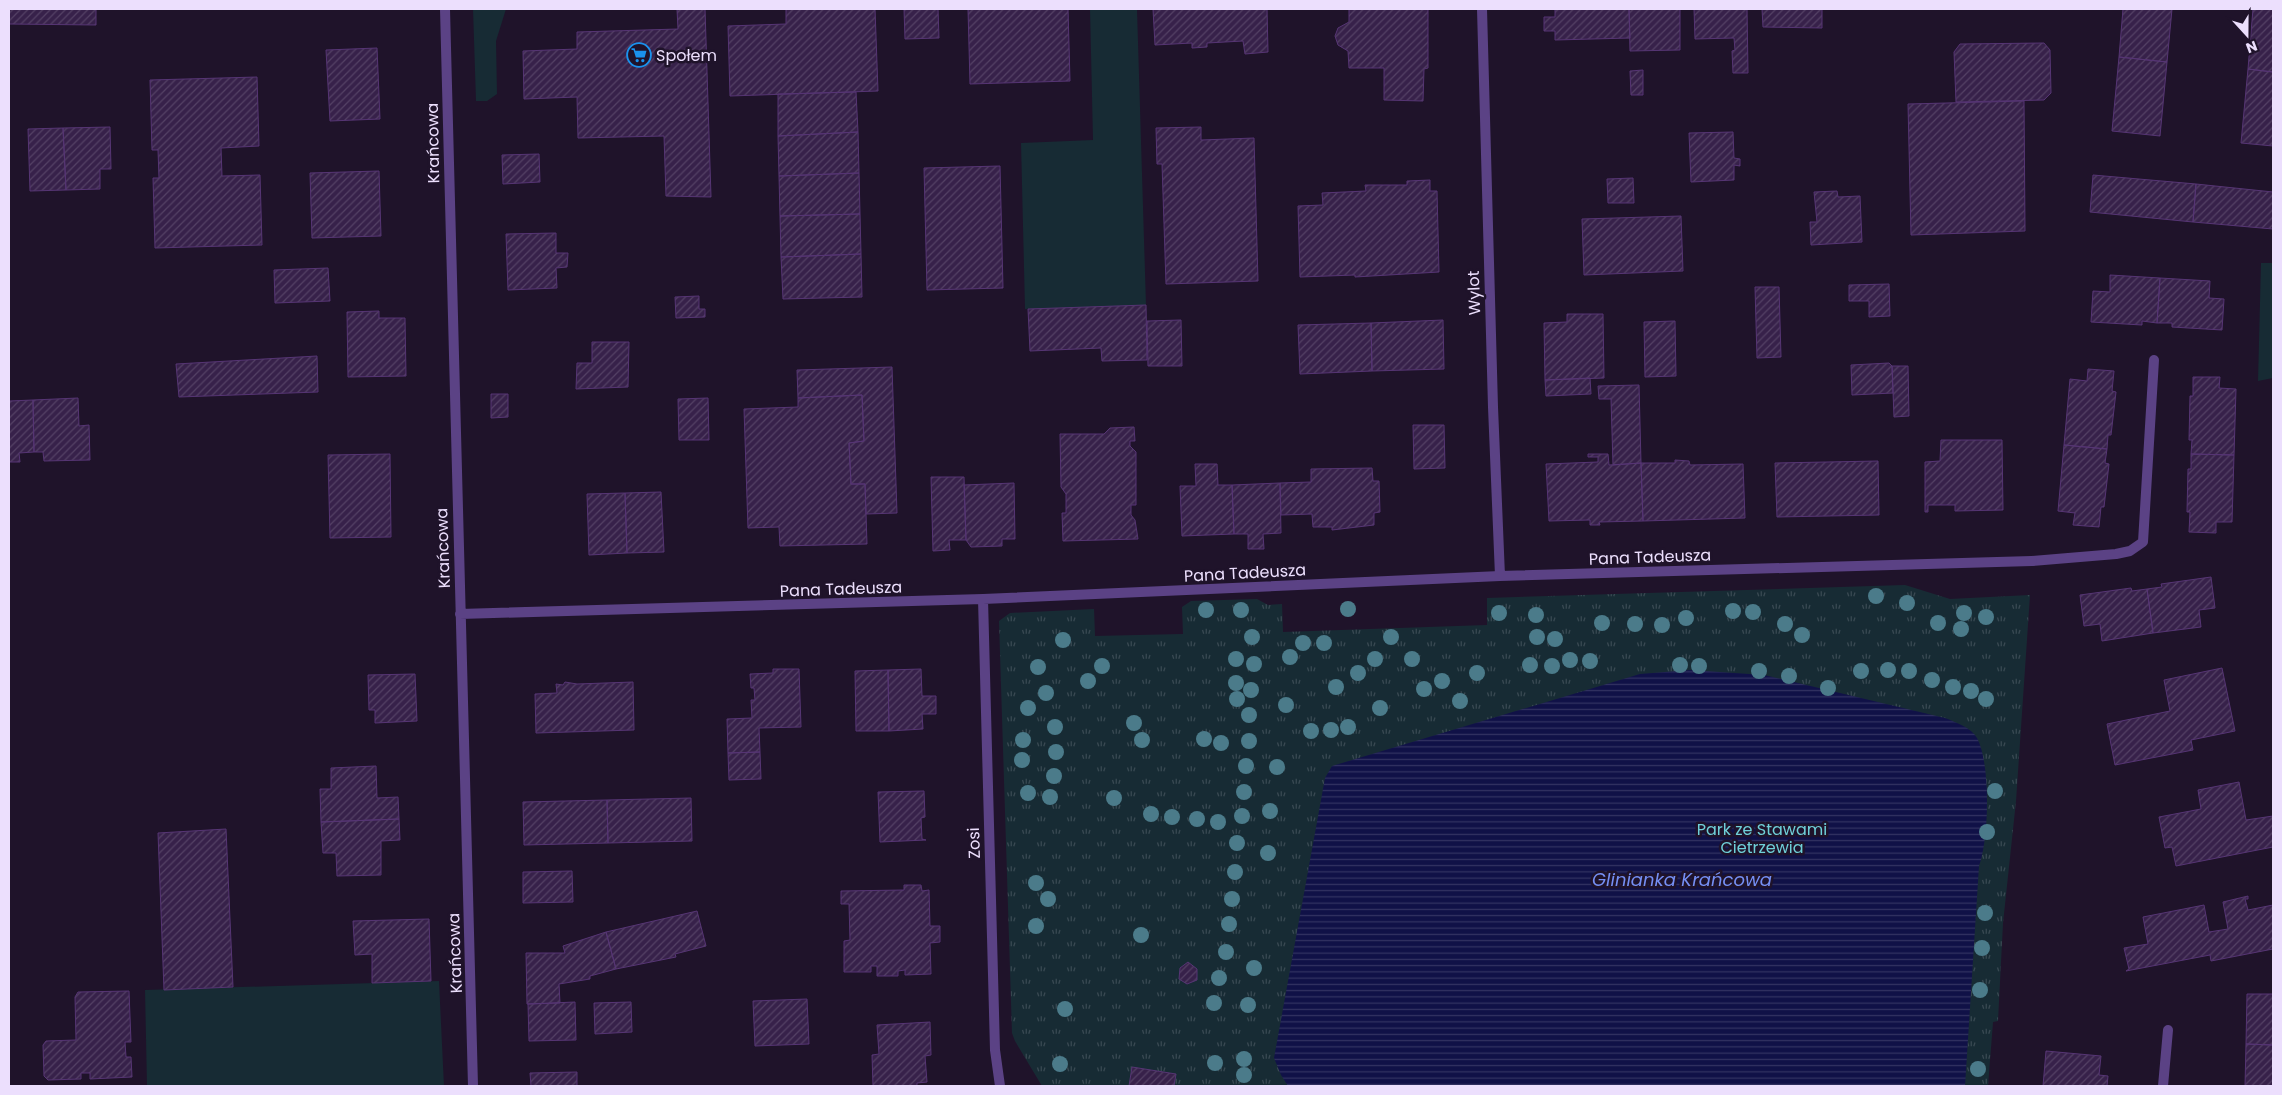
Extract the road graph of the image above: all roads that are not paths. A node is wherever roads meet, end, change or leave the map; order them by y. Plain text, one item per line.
1 (445, 9) edge
2 (1482, 9) edge
3 (2154, 360) dead end
4 (1500, 576) junction
5 (983, 599) junction
6 (460, 614) junction
7 (2168, 1030) dead end
8 (473, 1086) edge
9 (1000, 1086) edge
10 (2163, 1086) edge

1 - 6 street, Krańcowa
2 - 4 street, Wylot
3 - 4 street, Pana Tadeusza
4 - 5 street, Pana Tadeusza
5 - 6 street, Pana Tadeusza
5 - 9 street, Zosi
6 - 8 street, Krańcowa
7 - 10 street

